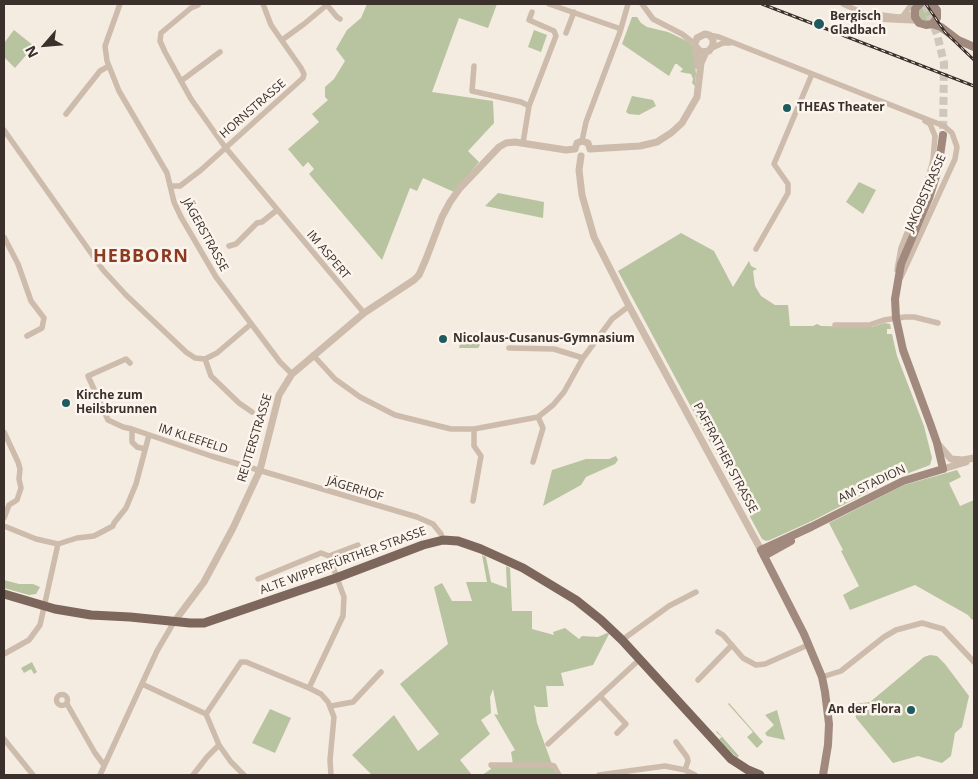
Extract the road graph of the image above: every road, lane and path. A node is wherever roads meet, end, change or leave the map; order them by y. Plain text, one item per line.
1 (120, 4) edge
2 (263, 4) edge
3 (327, 4) edge
4 (549, 4) edge
5 (628, 4) edge
6 (642, 4) edge
7 (843, 4) edge
8 (920, 4) edge
9 (932, 4) edge
10 (198, 5) edge
11 (914, 8) edge
12 (532, 12) dead end
13 (574, 12) junction
14 (865, 13) junction
15 (938, 15) junction
16 (340, 18) dead end
17 (917, 21) junction
18 (932, 24) junction
19 (622, 29) junction
20 (672, 30) junction
21 (566, 33) dead end
22 (709, 35) junction
23 (698, 36) junction
24 (282, 40) junction
25 (966, 43) junction
26 (735, 44) junction
27 (696, 45) junction
28 (974, 47) edge
29 (709, 50) junction
30 (220, 52) dead end
31 (109, 66) junction
32 (474, 66) dead end
33 (812, 74) junction
34 (700, 77) junction
35 (181, 81) junction
36 (529, 106) junction
37 (66, 114) dead end
38 (922, 118) junction
39 (4, 130) edge
40 (943, 136) tunnel mouth
41 (582, 141) junction
42 (523, 143) junction
43 (225, 147) junction
44 (590, 149) junction
45 (575, 150) junction
46 (581, 156) junction
47 (171, 186) junction
48 (277, 210) junction
49 (4, 237) edge
50 (229, 246) dead end
51 (756, 250) dead end
52 (895, 293) junction
53 (629, 306) junction
54 (364, 313) junction
55 (896, 318) junction
56 (938, 323) dead end
57 (251, 324) junction
58 (834, 325) dead end
59 (27, 336) dead end
60 (509, 348) dead end
61 (313, 355) junction
62 (583, 358) junction
63 (205, 359) junction
64 (130, 363) dead end
65 (292, 374) junction
66 (252, 412) dead end
67 (538, 416) junction
68 (132, 429) junction
69 (474, 429) junction
70 (4, 432) edge
71 (149, 435) junction
72 (937, 443) junction
73 (145, 449) junction
74 (974, 458) edge
75 (532, 462) dead end
76 (943, 469) junction
77 (260, 470) junction
78 (474, 501) dead end
79 (4, 518) edge
80 (4, 526) edge
81 (811, 527) junction
82 (441, 534) dead end
83 (58, 544) junction
84 (358, 545) dead end
85 (783, 546) junction
86 (763, 553) junction
87 (329, 556) junction
88 (336, 578) junction
89 (776, 578) junction
90 (258, 579) dead end
91 (696, 592) dead end
92 (4, 594) edge
93 (44, 605) junction
94 (174, 622) junction
95 (718, 632) dead end
96 (622, 640) junction
97 (808, 645) junction
98 (732, 646) junction
99 (4, 654) edge
100 (640, 660) junction
101 (974, 662) edge
102 (381, 672) dead end
103 (822, 677) junction
104 (698, 680) dead end
105 (142, 684) junction
106 (309, 688) junction
107 (600, 696) junction
108 (67, 704) dead end
109 (331, 706) junction
110 (206, 714) junction
111 (618, 733) dead end
112 (4, 739) edge
113 (676, 742) dead end
114 (548, 744) dead end
115 (219, 745) junction
116 (104, 765) junction
117 (491, 765) dead end
118 (685, 770) junction
119 (746, 773) edge
120 (33, 775) edge
121 (100, 775) edge
122 (193, 775) edge
123 (244, 775) edge
124 (331, 775) edge
125 (560, 775) edge
126 (599, 775) edge
127 (695, 775) edge
128 (760, 775) edge
129 (823, 775) edge

1 - 31 street, JÄGERSTRASSE
2 - 24 street, HORNSTRASSE
3 - 16 street
3 - 24 street
4 - 13 street
5 - 19 street
6 - 20 street, JAKOBSTRASSE
7 - 14 street
8 - 11 main road
9 - 15 main road
10 - 35 street, IM ASPERT
11 - 14 street
11 - 17 main road
12 - 36 street
13 - 19 street
13 - 21 street
14 - 17 street
15 - 18 main road
15 - 25 main road
17 - 18 main road
18 - 25 main road
19 - 41 street
20 - 23 street, JAKOBSTRASSE
20 - 27 street, JAKOBSTRASSE
22 - 23 street, JAKOBSTRASSE
22 - 26 street, JAKOBSTRASSE
22 - 29 street
23 - 27 street
24 - 43 street, HORNSTRASSE
25 - 28 main road
26 - 29 street
26 - 33 street, JAKOBSTRASSE
27 - 29 street, JAKOBSTRASSE
27 - 34 street
29 - 34 street
30 - 35 street
31 - 37 street
31 - 47 street, JÄGERSTRASSE
32 - 36 street
33 - 38 street, JAKOBSTRASSE
33 - 51 street
34 - 44 street
35 - 43 street, IM ASPERT
36 - 42 street
38 - 52 street, JAKOBSTRASSE
38 - 52 street, JAKOBSTRASSE
39 - 63 street
40 - 52 main road
41 - 44 street
41 - 45 street
42 - 45 street, REUTERSTRASSE
42 - 54 street, REUTERSTRASSE
43 - 47 street, HORNSTRASSE
43 - 48 street, IM ASPERT
44 - 46 street
45 - 46 street
46 - 53 street, PAFFRATHER STRASSE
47 - 57 street, JÄGERSTRASSE
48 - 50 street
48 - 54 street, IM ASPERT
49 - 59 street
52 - 55 main road, JAKOBSTRASSE
53 - 62 street
53 - 86 street, PAFFRATHER STRASSE
54 - 61 street, REUTERSTRASSE
55 - 56 street
55 - 58 street
55 - 72 main road, JAKOBSTRASSE
57 - 63 street
57 - 65 street, JÄGERSTRASSE
60 - 62 street
61 - 65 street, REUTERSTRASSE
61 - 69 street
62 - 67 street
63 - 66 street
64 - 68 street, IM KLEEFELD
65 - 77 street, REUTERSTRASSE
67 - 69 street
67 - 75 street
68 - 71 street, IM KLEEFELD
68 - 73 street, IM KLEEFELD
69 - 78 street
70 - 79 street
71 - 73 street, IM KLEEFELD
71 - 77 street, IM KLEEFELD
72 - 74 street
72 - 76 main road, JAKOBSTRASSE
73 - 83 street
74 - 76 street, AM STADION
76 - 81 main road, AM STADION
77 - 82 street, JÄGERHOF
77 - 94 street, REUTERSTRASSE
80 - 83 street
81 - 85 main road, AM STADION
81 - 86 main road, AM STADION
83 - 93 street
84 - 87 street
85 - 86 main road, AM STADION
85 - 89 main road
86 - 89 main road, PAFFRATHER STRASSE
87 - 88 street
87 - 90 street
88 - 94 main road, ALTE WIPPERFÜRTHER STRASSE
88 - 96 main road, ALTE WIPPERFÜRTHER STRASSE
88 - 106 street
89 - 97 main road, PAFFRATHER STRASSE
91 - 96 street
92 - 93 main road, ALTE WIPPERFÜRTHER STRASSE
93 - 94 main road, ALTE WIPPERFÜRTHER STRASSE
93 - 99 street
94 - 105 street, REUTERSTRASSE
95 - 98 street
96 - 100 main road, ALTE WIPPERFÜRTHER STRASSE
97 - 98 street
97 - 103 main road, PAFFRATHER STRASSE
98 - 104 street
100 - 107 street
100 - 119 main road, ALTE WIPPERFÜRTHER STRASSE
101 - 103 street
102 - 109 street
103 - 129 main road, PAFFRATHER STRASSE
105 - 110 street
105 - 116 street, REUTERSTRASSE
106 - 109 street
106 - 110 street
107 - 111 street
107 - 114 street
108 - 116 street
109 - 124 street
110 - 115 street
112 - 120 street
113 - 118 street
115 - 122 street
115 - 123 street
116 - 121 street, REUTERSTRASSE
117 - 125 street
118 - 126 street
118 - 127 street
119 - 128 main road, ALTE WIPPERFÜRTHER STRASSE

